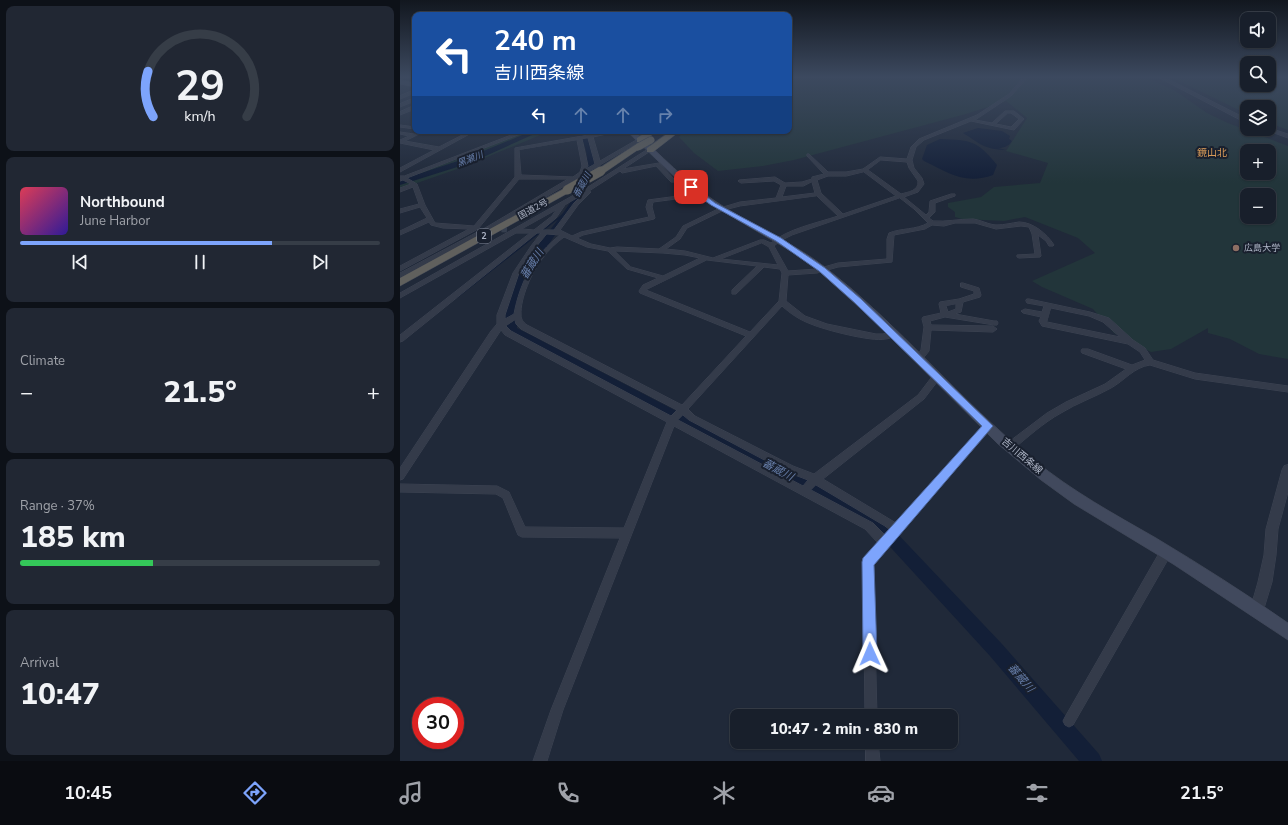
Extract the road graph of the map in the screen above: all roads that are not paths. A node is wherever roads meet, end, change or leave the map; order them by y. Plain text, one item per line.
1 (983, 113) edge
2 (1007, 113) edge
3 (1013, 113) edge
4 (1229, 113) edge
5 (1240, 118) edge
6 (971, 120) junction
7 (993, 125) junction
8 (400, 126) edge
9 (412, 128) edge
10 (1276, 130) edge
11 (1276, 132) edge
12 (400, 133) edge
13 (467, 134) edge
14 (518, 134) edge
15 (587, 134) edge
16 (589, 134) edge
17 (633, 134) edge
18 (651, 134) edge
19 (660, 134) edge
20 (669, 134) edge
21 (414, 135) joint
22 (1288, 135) edge
23 (579, 138) junction
24 (401, 142) edge
25 (645, 144) junction
26 (439, 149) junction
27 (809, 155) dead end
28 (910, 161) junction
29 (603, 169) junction
30 (666, 169) junction
31 (400, 170) edge
32 (865, 170) junction
33 (622, 171) dead end
34 (583, 172) junction
35 (827, 174) junction
36 (403, 177) edge
37 (518, 177) junction
38 (573, 178) junction
39 (814, 178) junction
40 (580, 179) junction
41 (594, 179) junction
42 (674, 181) dead end
43 (741, 181) dead end
44 (414, 184) junction
45 (784, 185) junction
46 (588, 189) junction
47 (400, 190) edge
48 (699, 194) junction
49 (818, 194) junction
50 (953, 195) dead end
51 (902, 197) junction
52 (778, 199) junction
53 (563, 203) junction
54 (422, 205) junction
55 (722, 209) junction
56 (400, 211) edge
57 (842, 216) junction
58 (430, 219) junction
59 (929, 220) junction
60 (1031, 226) junction
61 (476, 228) junction
62 (490, 229) junction
63 (512, 230) junction
64 (536, 231) junction
65 (546, 231) junction
66 (558, 232) junction
67 (400, 233) edge
68 (572, 238) junction
69 (774, 243) junction
70 (1052, 245) dead end
71 (610, 250) junction
72 (660, 251) junction
73 (1019, 256) dead end
74 (706, 258) junction
75 (714, 260) junction
76 (762, 265) junction
77 (400, 269) edge
78 (784, 270) junction
79 (822, 270) junction
80 (400, 276) edge
81 (664, 278) junction
82 (400, 283) edge
83 (963, 285) dead end
84 (734, 292) dead end
85 (400, 296) edge
86 (960, 301) junction
87 (1029, 301) dead end
88 (782, 302) junction
89 (1048, 305) junction
90 (1025, 311) dead end
91 (515, 315) junction
92 (945, 315) junction
93 (1045, 315) junction
94 (501, 325) junction
95 (928, 328) junction
96 (892, 334) junction
97 (751, 335) junction
98 (400, 339) edge
99 (1130, 342) junction
100 (564, 349) junction
101 (1085, 351) dead end
102 (554, 357) junction
103 (918, 359) junction
104 (1150, 362) junction
105 (1132, 368) junction
106 (936, 376) junction
107 (1288, 389) edge
108 (681, 410) junction
109 (672, 421) junction
110 (988, 426) junction
111 (1009, 447) junction
112 (1288, 470) edge
113 (400, 476) edge
114 (814, 479) junction
115 (1286, 487) edge
116 (400, 488) edge
117 (804, 491) junction
118 (896, 530) junction
119 (627, 534) junction
120 (885, 542) junction
121 (1166, 552) junction
122 (1257, 610) junction
123 (1288, 632) edge
124 (871, 709) edge
125 (1069, 721) dead end
126 (872, 749) edge
127 (540, 761) edge
128 (873, 761) edge

1 - 6 street
2 - 7 street
3 - 7 street
4 - 5 street
6 - 7 street
6 - 28 street
8 - 9 street
10 - 22 street
11 - 22 street
12 - 21 street
13 - 26 street
14 - 36 street
15 - 23 street
16 - 29 street
17 - 25 main road, 吉川西条線
18 - 25 highway
19 - 25 highway, 国道2号 / 2
20 - 25 highway
21 - 24 street
23 - 34 street
23 - 37 street
24 - 26 street
25 - 29 highway, 国道2号 / 2
25 - 30 main road, 吉川西条線
25 - 46 street
26 - 31 street
27 - 35 street
28 - 32 street
28 - 51 street
29 - 34 street
29 - 41 street
29 - 41 street
29 - 82 highway, 国道2号 / 2, bridge
30 - 33 street
30 - 42 street
30 - 48 main road, 吉川西条線
32 - 35 street
32 - 51 street
34 - 38 street
34 - 40 street
35 - 39 street
36 - 44 street
37 - 38 street
37 - 61 street
38 - 40 street
38 - 62 street
39 - 45 street
39 - 49 street
40 - 41 street, bridge
40 - 53 street
41 - 46 street
43 - 45 street
44 - 47 street
44 - 54 street
45 - 52 street
46 - 53 street
46 - 66 street
48 - 55 main road, 吉川西条線
48 - 68 street
49 - 52 street
49 - 57 street
50 - 59 street
51 - 57 street
51 - 59 street
52 - 55 street
53 - 63 street
53 - 64 street
54 - 56 street
54 - 58 street
55 - 69 main road, 吉川西条線
55 - 72 street
57 - 69 street
58 - 61 street
58 - 67 street
59 - 60 street
59 - 79 street
60 - 70 street
60 - 73 street
61 - 62 street
61 - 77 street
62 - 80 street
63 - 64 street
63 - 85 street
64 - 65 street
64 - 98 street
65 - 66 street
65 - 94 street
66 - 68 street
66 - 91 street
68 - 71 street
69 - 75 street
69 - 78 street
69 - 79 main road, 吉川西条線
71 - 72 street
71 - 81 street
72 - 74 street
74 - 75 street
74 - 81 street
75 - 76 street
76 - 78 street
76 - 84 street
78 - 79 street
78 - 88 street
79 - 96 main road, 吉川西条線
81 - 97 street
83 - 86 street
86 - 92 street
86 - 92 street
87 - 89 street
88 - 96 street
88 - 97 street
89 - 93 street
89 - 99 street
90 - 93 street
91 - 94 street
91 - 100 street
92 - 95 street
92 - 95 street
93 - 99 street
94 - 102 street
94 - 113 street
95 - 103 street
96 - 103 main road, 吉川西条線
97 - 108 street
99 - 104 street
100 - 102 street
100 - 108 street
101 - 105 street
102 - 109 street
103 - 106 main road, 吉川西条線
104 - 105 street
104 - 107 street
105 - 111 street
106 - 110 main road, 吉川西条線
106 - 114 street
108 - 109 street
108 - 114 street
109 - 117 street
109 - 119 street
110 - 111 main road, 吉川西条線
110 - 118 street
111 - 121 main road, 吉川西条線
112 - 115 street
114 - 117 street
114 - 118 street
115 - 122 street
116 - 119 street
117 - 120 street
118 - 120 street
119 - 127 street
120 - 124 street
121 - 122 main road, 吉川西条線
121 - 125 street
122 - 123 main road, 吉川西条線
126 - 128 street

